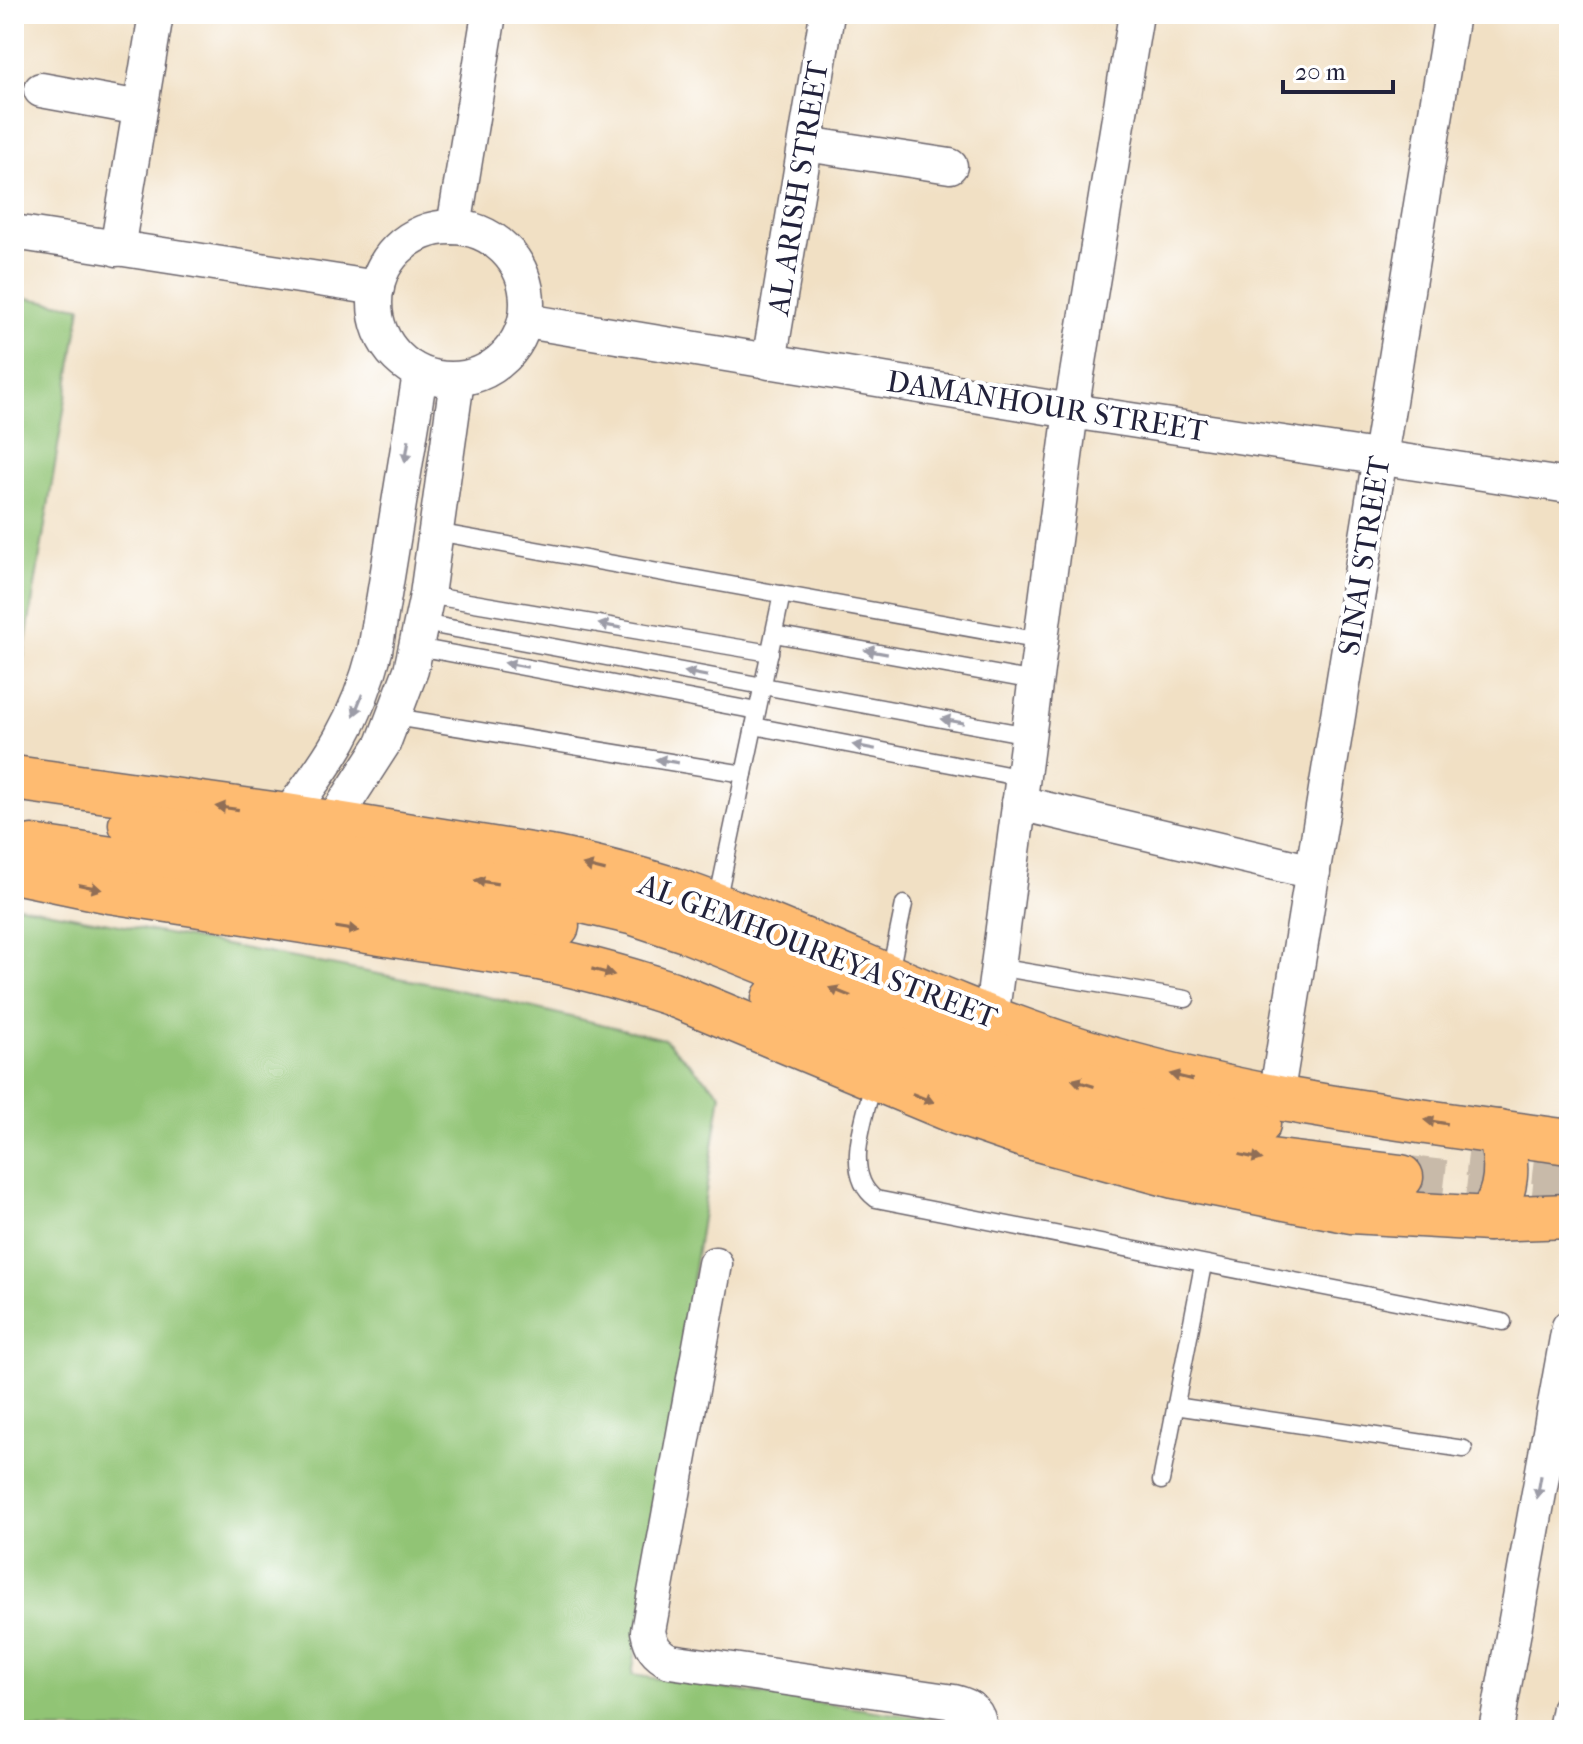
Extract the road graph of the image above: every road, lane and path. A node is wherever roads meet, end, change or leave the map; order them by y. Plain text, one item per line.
1 (156, 14) edge
2 (489, 14) edge
3 (827, 14) edge
4 (1136, 14) edge
5 (1452, 14) edge
6 (41, 90) dead end
7 (140, 108) junction
8 (806, 144) junction
9 (950, 166) dead end
10 (454, 227) junction
11 (14, 232) edge
12 (117, 249) junction
13 (377, 288) junction
14 (526, 321) junction
15 (769, 362) junction
16 (420, 374) junction
17 (457, 380) junction
18 (1071, 411) junction
19 (1380, 458) junction
20 (1569, 486) edge
21 (436, 532) junction
22 (782, 594) junction
23 (422, 622) junction
24 (774, 634) junction
25 (1041, 641) junction
26 (770, 653) junction
27 (1035, 681) junction
28 (762, 686) junction
29 (395, 717) junction
30 (756, 718) junction
31 (1028, 735) junction
32 (744, 774) junction
33 (14, 778) edge
34 (1021, 791) junction
35 (14, 803) edge
36 (287, 816) junction
37 (332, 823) junction
38 (14, 844) edge
39 (14, 871) edge
40 (1313, 872) junction
41 (904, 904) dead end
42 (716, 906) junction
43 (998, 967) junction
44 (889, 977) junction
45 (1186, 999) dead end
46 (991, 1019) junction
47 (874, 1078) junction
48 (1276, 1097) junction
49 (1499, 1132) junction
50 (1569, 1142) edge
51 (1569, 1216) edge
52 (1489, 1219) junction
53 (715, 1264) dead end
54 (1203, 1265) junction
55 (1503, 1322) dead end
56 (1569, 1327) edge
57 (1175, 1406) junction
58 (1464, 1449) dead end
59 (1161, 1481) dead end
60 (1569, 1708) edge
61 (980, 1730) edge
62 (1496, 1730) edge
63 (1565, 1730) edge

1 - 7 street
2 - 10 street
3 - 8 street, AL ARISH STREET
4 - 18 street
5 - 19 street, SINAI STREET
6 - 7 street
7 - 12 street
8 - 9 street
8 - 15 street, AL ARISH STREET
10 - 13 street
10 - 14 street
11 - 12 street
12 - 13 street
13 - 16 street
14 - 15 street, DAMANHOUR STREET
14 - 17 street
15 - 18 street, DAMANHOUR STREET
16 - 17 street
16 -> 36 street
17 - 21 street
18 - 19 street, DAMANHOUR STREET
18 - 25 street
19 - 20 street, DAMANHOUR STREET
19 - 40 street, SINAI STREET
21 - 22 lane
21 - 23 street
22 - 24 lane
22 - 25 lane
26 -> 23 lane
28 -> 23 lane
23 - 29 street
30 -> 23 lane
24 - 26 lane
27 -> 24 lane
25 - 27 street
26 - 28 lane
27 - 31 street
28 - 30 lane
31 -> 28 lane
32 -> 29 lane
29 - 37 street
30 - 32 lane
34 -> 30 lane
31 - 34 street
32 - 42 lane
36 -> 33 highway, AL GEMHOUREYA STREET
34 - 40 street
34 - 43 street
38 -> 35 highway
36 - 37 highway, AL GEMHOUREYA STREET
42 -> 37 highway, AL GEMHOUREYA STREET
39 -> 47 highway
40 - 48 street, SINAI STREET
41 - 44 lane
42 - 44 highway, AL GEMHOUREYA STREET
43 - 45 lane
43 - 46 street
44 - 46 highway, AL GEMHOUREYA STREET
48 -> 46 highway, AL GEMHOUREYA STREET
47 -> 52 highway
47 - 54 lane
49 -> 48 highway, AL GEMHOUREYA STREET
49 - 50 highway, AL GEMHOUREYA STREET
49 - 52 highway
51 - 52 highway
53 - 61 street
54 - 55 lane
54 - 57 lane
56 -> 62 street
57 - 58 lane
57 - 59 lane
60 - 63 street

